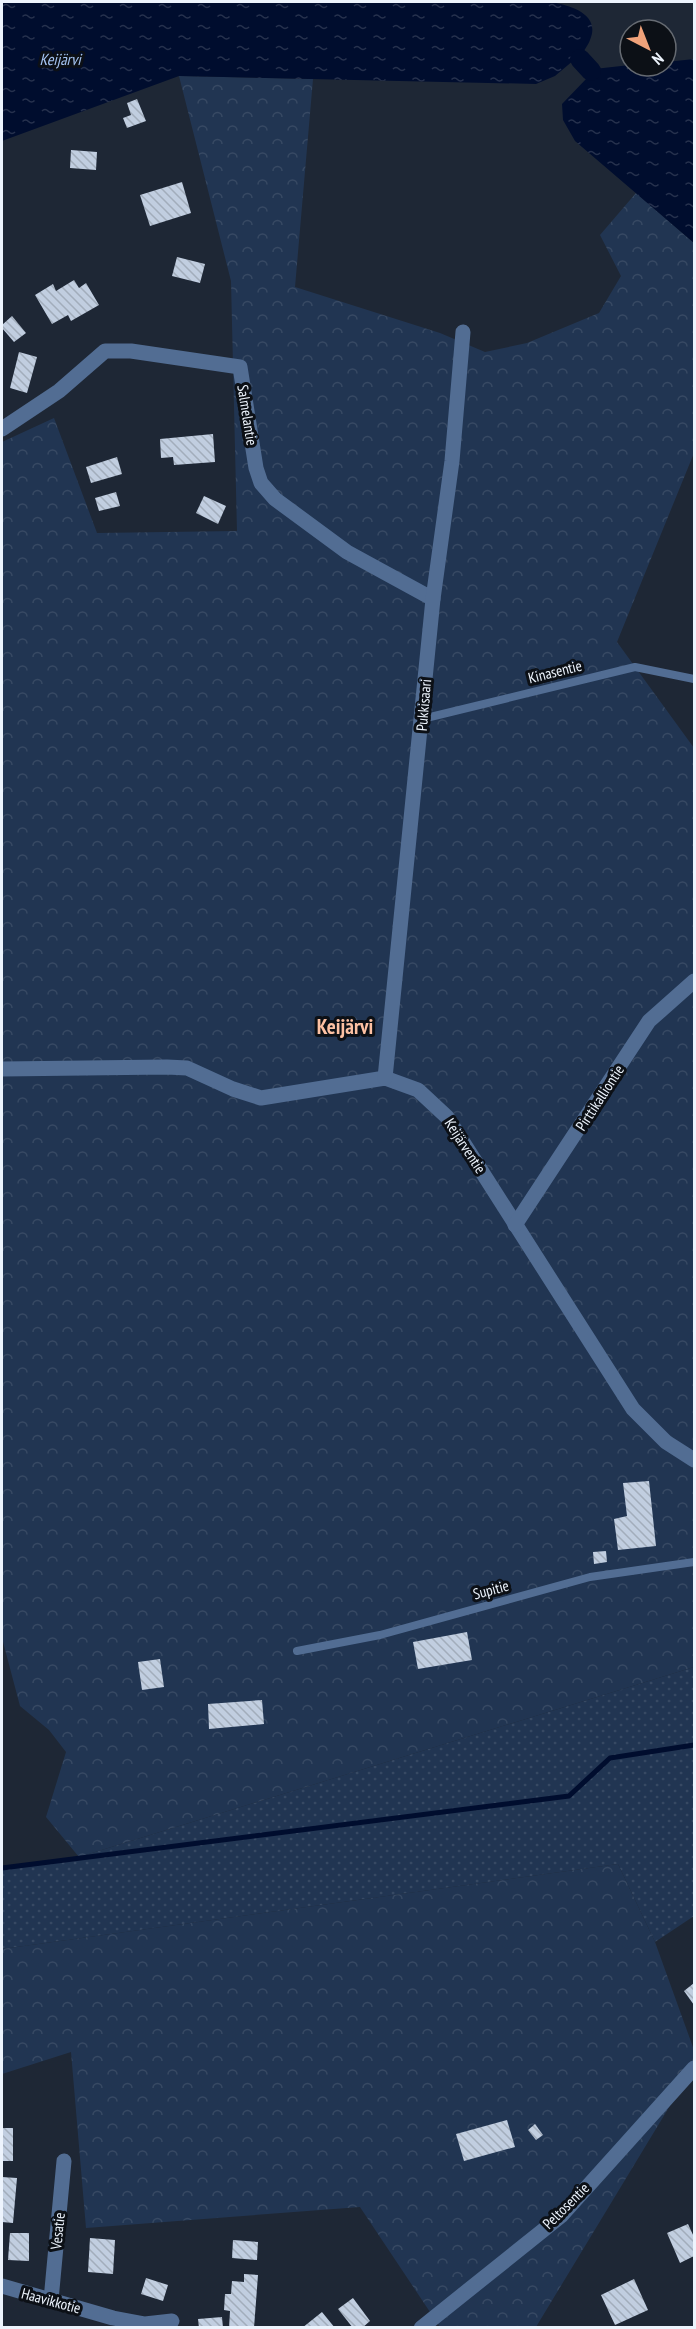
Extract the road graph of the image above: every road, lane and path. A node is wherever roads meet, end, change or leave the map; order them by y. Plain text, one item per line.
1 (463, 332) dead end
2 (2, 429) edge
3 (433, 599) junction
4 (694, 679) edge
5 (423, 719) junction
6 (694, 981) edge
7 (2, 1069) edge
8 (385, 1078) junction
9 (516, 1225) junction
10 (694, 1460) edge
11 (694, 1562) edge
12 (297, 1651) dead end
13 (694, 2068) edge
14 (64, 2161) dead end
15 (2, 2286) edge
16 (51, 2300) junction
17 (172, 2321) dead end
18 (422, 2328) edge

1 - 3 street, Pukkisaari
2 - 3 street, Salmelantie
3 - 5 street, Pukkisaari
4 - 5 lane, Kinasentie
5 - 8 street, Pukkisaari
6 - 9 street, Pirttikalliontie
7 - 8 street, Keijärventie
8 - 9 street, Keijärventie
9 - 10 street, Keijärventie
11 - 12 lane, Supitie
13 - 18 street, Peltosentie
14 - 16 street, Vesatie
15 - 16 street, Haavikkotie
16 - 17 street, Haavikkotie

